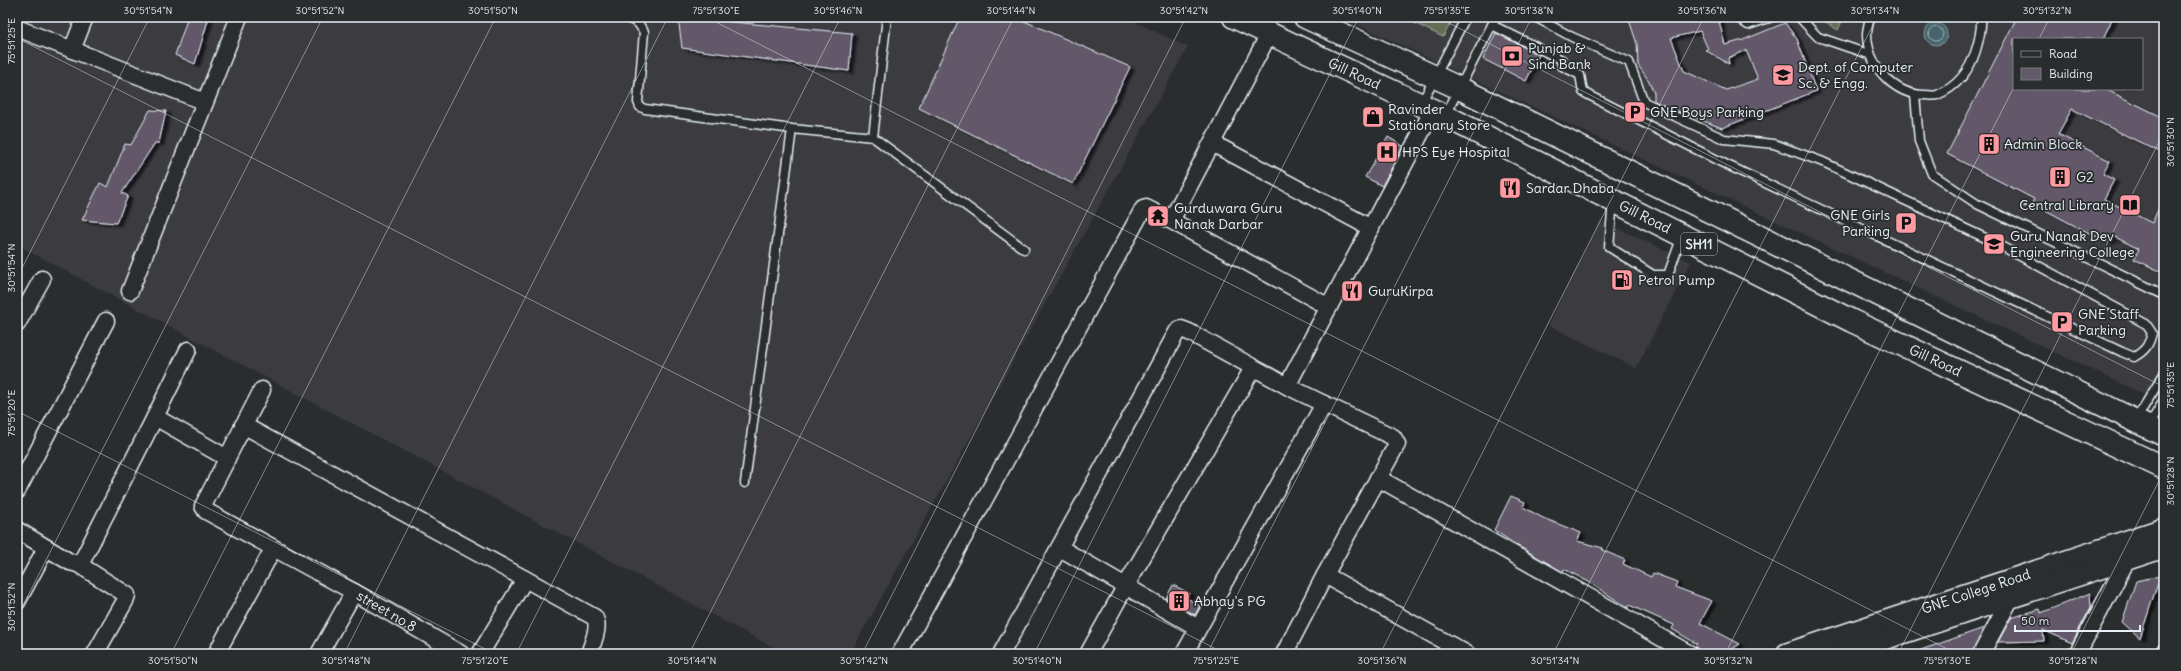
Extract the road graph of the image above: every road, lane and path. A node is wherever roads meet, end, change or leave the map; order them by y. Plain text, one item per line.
1 (86, 17) edge
2 (239, 17) edge
3 (625, 17) edge
4 (887, 17) edge
5 (1234, 17) edge
6 (1305, 17) edge
7 (1466, 17) edge
8 (1496, 17) edge
9 (1535, 17) edge
10 (1736, 17) edge
11 (1772, 17) edge
12 (1799, 17) edge
13 (1870, 17) edge
14 (1981, 17) edge
15 (1492, 25) junction
16 (17, 28) edge
17 (1270, 34) junction
18 (72, 50) junction
19 (1871, 55) junction
20 (1434, 77) junction
21 (1460, 88) junction
22 (1915, 95) junction
23 (205, 102) junction
24 (1433, 110) junction
25 (792, 129) junction
26 (873, 137) junction
27 (1212, 143) junction
28 (1613, 201) junction
29 (1170, 220) junction
30 (1371, 228) junction
31 (1683, 236) junction
32 (1024, 249) dead end
33 (42, 279) dead end
34 (130, 291) dead end
35 (2164, 295) edge
36 (1329, 307) junction
37 (106, 321) dead end
38 (17, 324) edge
39 (188, 350) dead end
40 (1253, 368) junction
41 (2164, 374) edge
42 (1287, 386) junction
43 (262, 390) dead end
44 (2164, 400) edge
45 (1324, 404) junction
46 (155, 417) junction
47 (243, 425) junction
48 (2149, 428) edge
49 (227, 458) junction
50 (2164, 468) edge
51 (1378, 478) junction
52 (745, 483) dead end
53 (17, 491) edge
54 (2164, 529) edge
55 (17, 530) edge
56 (2164, 547) edge
57 (46, 548) junction
58 (1060, 548) junction
59 (273, 549) junction
60 (2128, 558) junction
61 (78, 564) junction
62 (1324, 575) junction
63 (525, 580) junction
64 (1124, 586) junction
65 (354, 592) junction
66 (2012, 596) junction
67 (17, 602) edge
68 (1198, 628) junction
69 (1880, 646) edge
70 (95, 654) edge
71 (216, 654) edge
72 (319, 654) edge
73 (461, 654) edge
74 (480, 654) edge
75 (589, 654) edge
76 (900, 654) edge
77 (1001, 654) edge
78 (1088, 654) edge
79 (1184, 654) edge
80 (1284, 654) edge
81 (1467, 654) edge
82 (1690, 654) edge
83 (1787, 654) edge
84 (1838, 654) edge
85 (1981, 654) edge
86 (2077, 654) edge

1 - 18 street
2 - 23 street
3 - 25 lane
4 - 26 lane
5 - 17 main road, Gill Road / SH11
6 - 20 main road, SH11
7 - 20 lane
8 - 15 lane
9 - 15 lane
10 - 11 lane
12 - 19 lane
13 - 19 lane
14 - 22 lane
15 - 21 lane
16 - 18 street
17 - 24 main road, Gill Road / SH11
17 - 27 street
18 - 23 street
19 - 22 lane
20 - 21 main road, SH11
20 - 24 lane
21 - 24 lane
21 - 48 main road, SH11
22 - 35 lane
23 - 34 street
24 - 28 main road, Gill Road / SH11
24 - 30 street
25 - 26 lane
25 - 52 lane
26 - 32 lane
27 - 29 street
27 - 30 street
28 - 31 main road, Gill Road / SH11
28 - 31 lane
29 - 36 street
29 - 76 street
30 - 36 street
31 - 50 main road, Gill Road / SH11
33 - 38 street
36 - 42 street
37 - 53 street
39 - 46 street
40 - 42 street
40 - 58 street
40 - 64 street
41 - 48 lane
42 - 45 street
43 - 47 street
44 - 48 lane
45 - 51 street
45 - 68 street
46 - 49 street
46 - 61 street
47 - 49 street
47 - 63 street
49 - 59 street
51 - 62 street
51 - 82 street
54 - 83 street, GNE College Road
55 - 57 street
56 - 60 street, GNE College Road
57 - 61 street
57 - 67 street
58 - 64 street
58 - 77 street
59 - 65 street
59 - 71 street
60 - 66 street, GNE College Road
60 - 86 street
61 - 70 street
62 - 80 street
62 - 81 street
63 - 74 street
63 - 75 street
64 - 68 street
64 - 78 street
65 - 72 street, street no.8
65 - 73 street, street no.8
66 - 69 street, GNE College Road
66 - 85 street
68 - 79 street
69 - 84 street, GNE College Road

